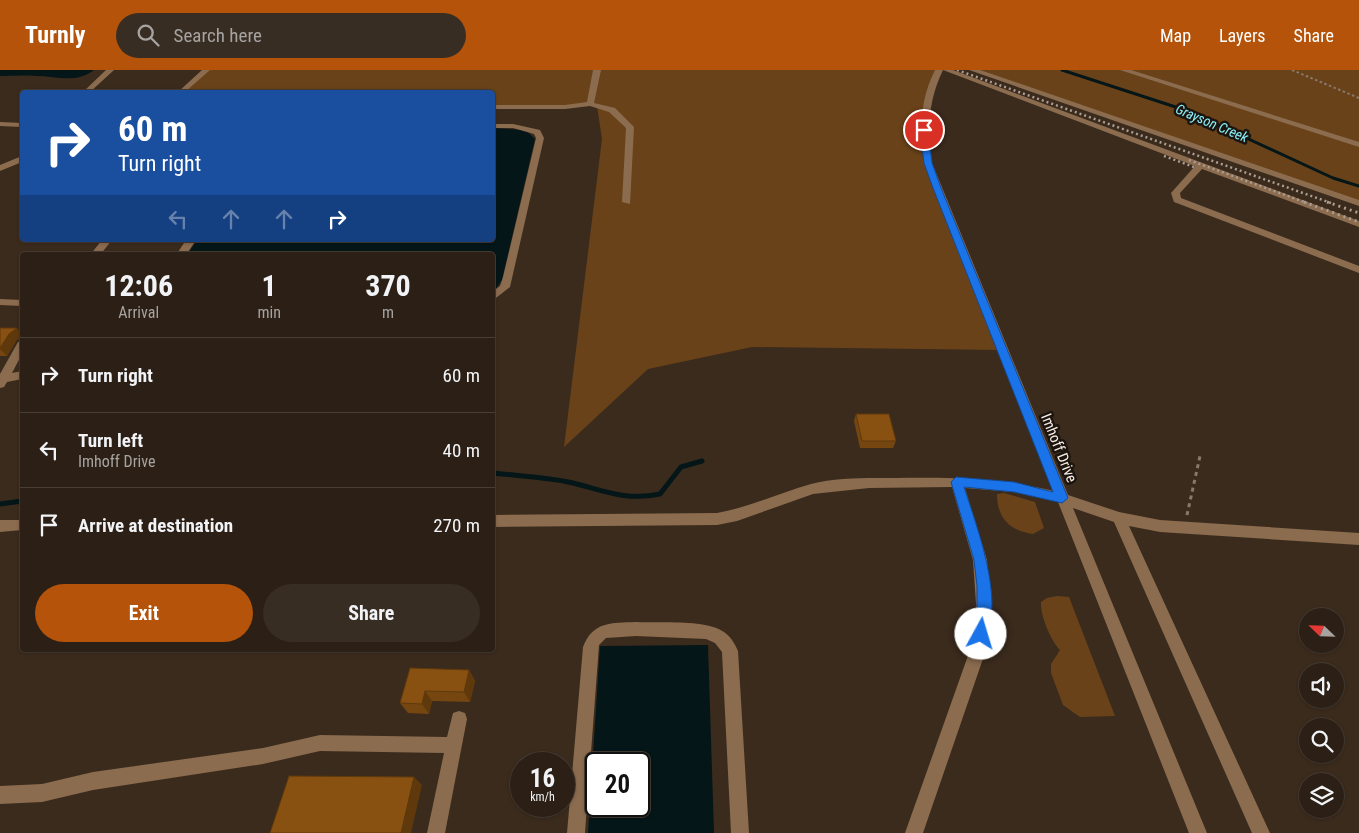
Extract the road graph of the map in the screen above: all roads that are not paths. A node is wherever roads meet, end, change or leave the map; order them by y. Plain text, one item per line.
1 (110, 70) edge
2 (206, 70) edge
3 (597, 70) edge
4 (939, 70) edge
5 (946, 70) edge
6 (973, 70) edge
7 (1124, 70) edge
8 (88, 90) edge
9 (183, 90) edge
10 (590, 104) junction
11 (495, 107) edge
12 (0, 124) edge
13 (20, 125) edge
14 (495, 126) edge
15 (1359, 145) edge
16 (20, 154) edge
17 (20, 160) edge
18 (9, 164) junction
19 (1199, 167) junction
20 (0, 168) edge
21 (627, 202) dead end
22 (1359, 203) edge
23 (1359, 224) edge
24 (105, 242) edge
25 (97, 252) edge
26 (1359, 270) edge
27 (495, 295) edge
28 (0, 302) edge
29 (20, 303) edge
30 (20, 349) edge
31 (20, 376) edge
32 (2, 381) edge
33 (956, 482) junction
34 (1062, 498) junction
35 (1119, 518) junction
36 (495, 521) edge
37 (20, 525) edge
38 (0, 526) edge
39 (1359, 539) edge
40 (459, 719) dead end
41 (454, 745) junction
42 (0, 794) edge
43 (436, 833) edge
44 (576, 833) edge
45 (740, 833) edge
46 (914, 833) edge
47 (1198, 833) edge
48 (1261, 833) edge

1 - 8 street
2 - 9 street
3 - 10 street
4 - 34 street, Imhoff Drive
5 - 19 street
6 - 22 street
7 - 15 street
10 - 11 street
10 - 21 street
12 - 13 street
14 - 27 street
16 - 18 street
17 - 18 street
18 - 20 street
19 - 23 street
19 - 26 street
24 - 25 street
28 - 29 street
30 - 32 street
31 - 32 street
33 - 34 street
33 - 36 street
33 - 46 street
34 - 35 street
34 - 47 street, Imhoff Drive
35 - 39 street
35 - 48 street
37 - 38 street
40 - 41 street
41 - 42 street
41 - 43 street
44 - 45 street

